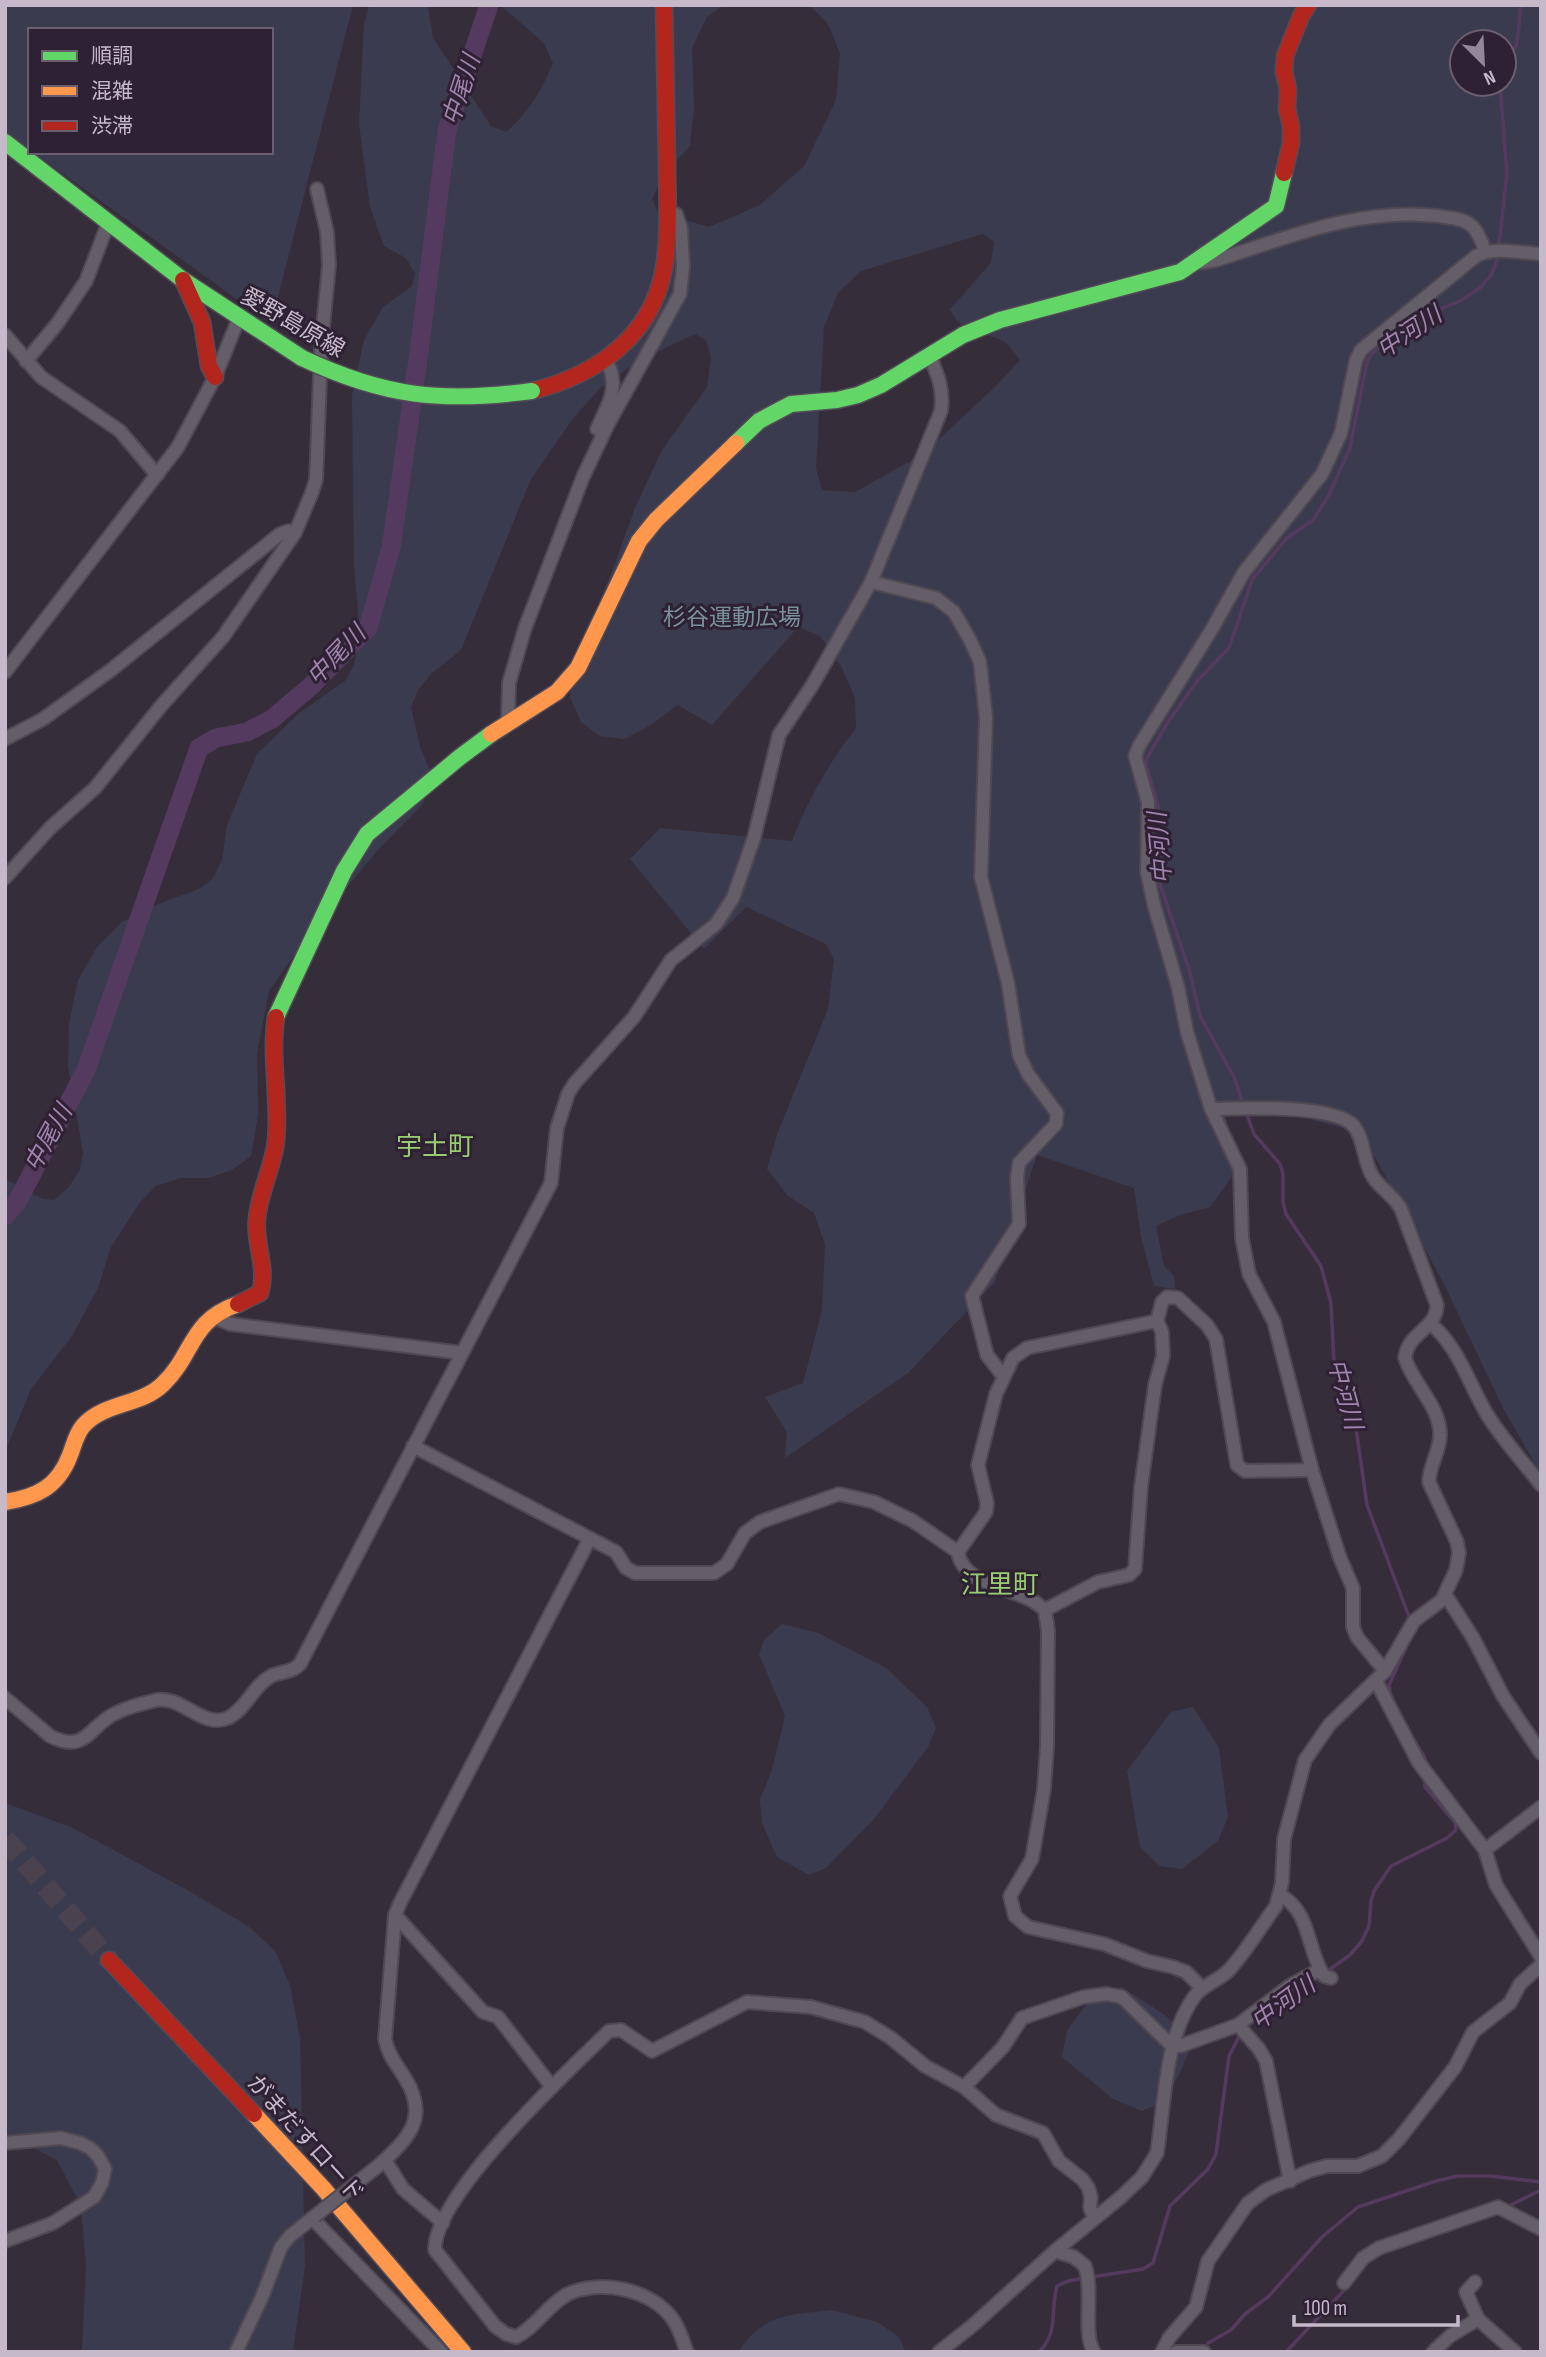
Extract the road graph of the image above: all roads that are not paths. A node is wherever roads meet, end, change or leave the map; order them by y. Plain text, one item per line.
1 (664, 5) edge
2 (1308, 5) edge
3 (5, 142) edge
4 (317, 189) dead end
5 (668, 211) junction
6 (109, 221) junction
7 (1494, 251) junction
8 (1541, 254) edge
9 (1196, 263) junction
10 (183, 281) junction
11 (239, 318) junction
12 (5, 335) edge
13 (929, 355) junction
14 (26, 361) junction
15 (607, 361) junction
16 (215, 377) junction
17 (158, 475) junction
18 (583, 477) junction
19 (295, 533) junction
20 (871, 582) junction
21 (5, 671) edge
22 (508, 722) junction
23 (5, 739) edge
24 (11, 859) edge
25 (5, 878) edge
26 (1211, 1109) junction
27 (212, 1316) junction
28 (1157, 1321) junction
29 (1431, 1324) junction
30 (462, 1353) junction
31 (1004, 1377) junction
32 (413, 1446) junction
33 (1312, 1471) junction
34 (1541, 1485) edge
35 (5, 1502) edge
36 (589, 1540) junction
37 (958, 1552) junction
38 (1445, 1594) junction
39 (1045, 1610) junction
40 (1381, 1676) junction
41 (5, 1698) edge
42 (1541, 1751) edge
43 (1541, 1807) edge
44 (1485, 1850) junction
45 (1280, 1895) junction
46 (395, 1915) junction
47 (1541, 1957) edge
48 (109, 1960) tunnel mouth
49 (1541, 1965) edge
50 (1202, 1989) junction
51 (1242, 2029) junction
52 (1172, 2046) junction
53 (552, 2087) junction
54 (964, 2087) junction
55 (5, 2143) edge
56 (382, 2163) junction
57 (1290, 2180) junction
58 (314, 2217) junction
59 (1094, 2217) junction
60 (443, 2223) junction
61 (1541, 2229) edge
62 (5, 2241) edge
63 (1055, 2251) junction
64 (1475, 2282) dead end
65 (1344, 2283) dead end
66 (1478, 2319) junction
67 (236, 2352) edge
68 (441, 2352) edge
69 (463, 2352) edge
70 (687, 2352) edge
71 (939, 2352) edge
72 (1094, 2352) edge
73 (1162, 2352) edge
74 (1175, 2352) edge
75 (1204, 2352) edge
76 (1433, 2352) edge
77 (1515, 2352) edge

1 - 5 main road, 愛野島原線
2 - 9 main road
3 - 6 main road, 愛野島原線
4 - 19 street
5 - 15 main road, 愛野島原線
5 - 18 street
6 - 10 main road, 愛野島原線
6 - 14 street
7 - 8 street
7 - 9 street
7 - 26 street
9 - 13 main road
10 - 11 main road, 愛野島原線
10 - 16 main road
11 - 15 main road, 愛野島原線, bridge
11 - 16 street
12 - 14 street
13 - 20 street
13 - 22 main road
14 - 17 street
15 - 18 street
16 - 17 street
17 - 21 street
18 - 22 street
19 - 23 street
19 - 24 street
20 - 30 street
20 - 31 street
22 - 27 main road
24 - 25 street
26 - 29 street
26 - 33 street
27 - 30 street
27 - 35 main road
28 - 31 street
28 - 33 street
28 - 39 street
29 - 34 street
29 - 38 street
30 - 32 street
31 - 37 street
32 - 36 street
32 - 41 street
33 - 40 street
36 - 37 street
36 - 46 street
37 - 39 street
38 - 40 street
38 - 42 street
39 - 50 street
40 - 44 street
40 - 45 street
43 - 44 street
44 - 47 street
45 - 50 street
45 - 51 street
46 - 53 street
46 - 56 street
48 - 69 main road, がまだすロード
49 - 57 street
50 - 52 street
51 - 52 street
51 - 57 street
52 - 54 street
52 - 59 street
53 - 54 street
53 - 60 street
54 - 59 street
55 - 62 street
56 - 58 street, bridge
56 - 60 street
57 - 73 street
58 - 67 street
58 - 68 street
59 - 63 street
60 - 70 street
61 - 65 street
63 - 71 street
63 - 72 street
64 - 66 street
66 - 76 street
66 - 77 street
74 - 75 street

